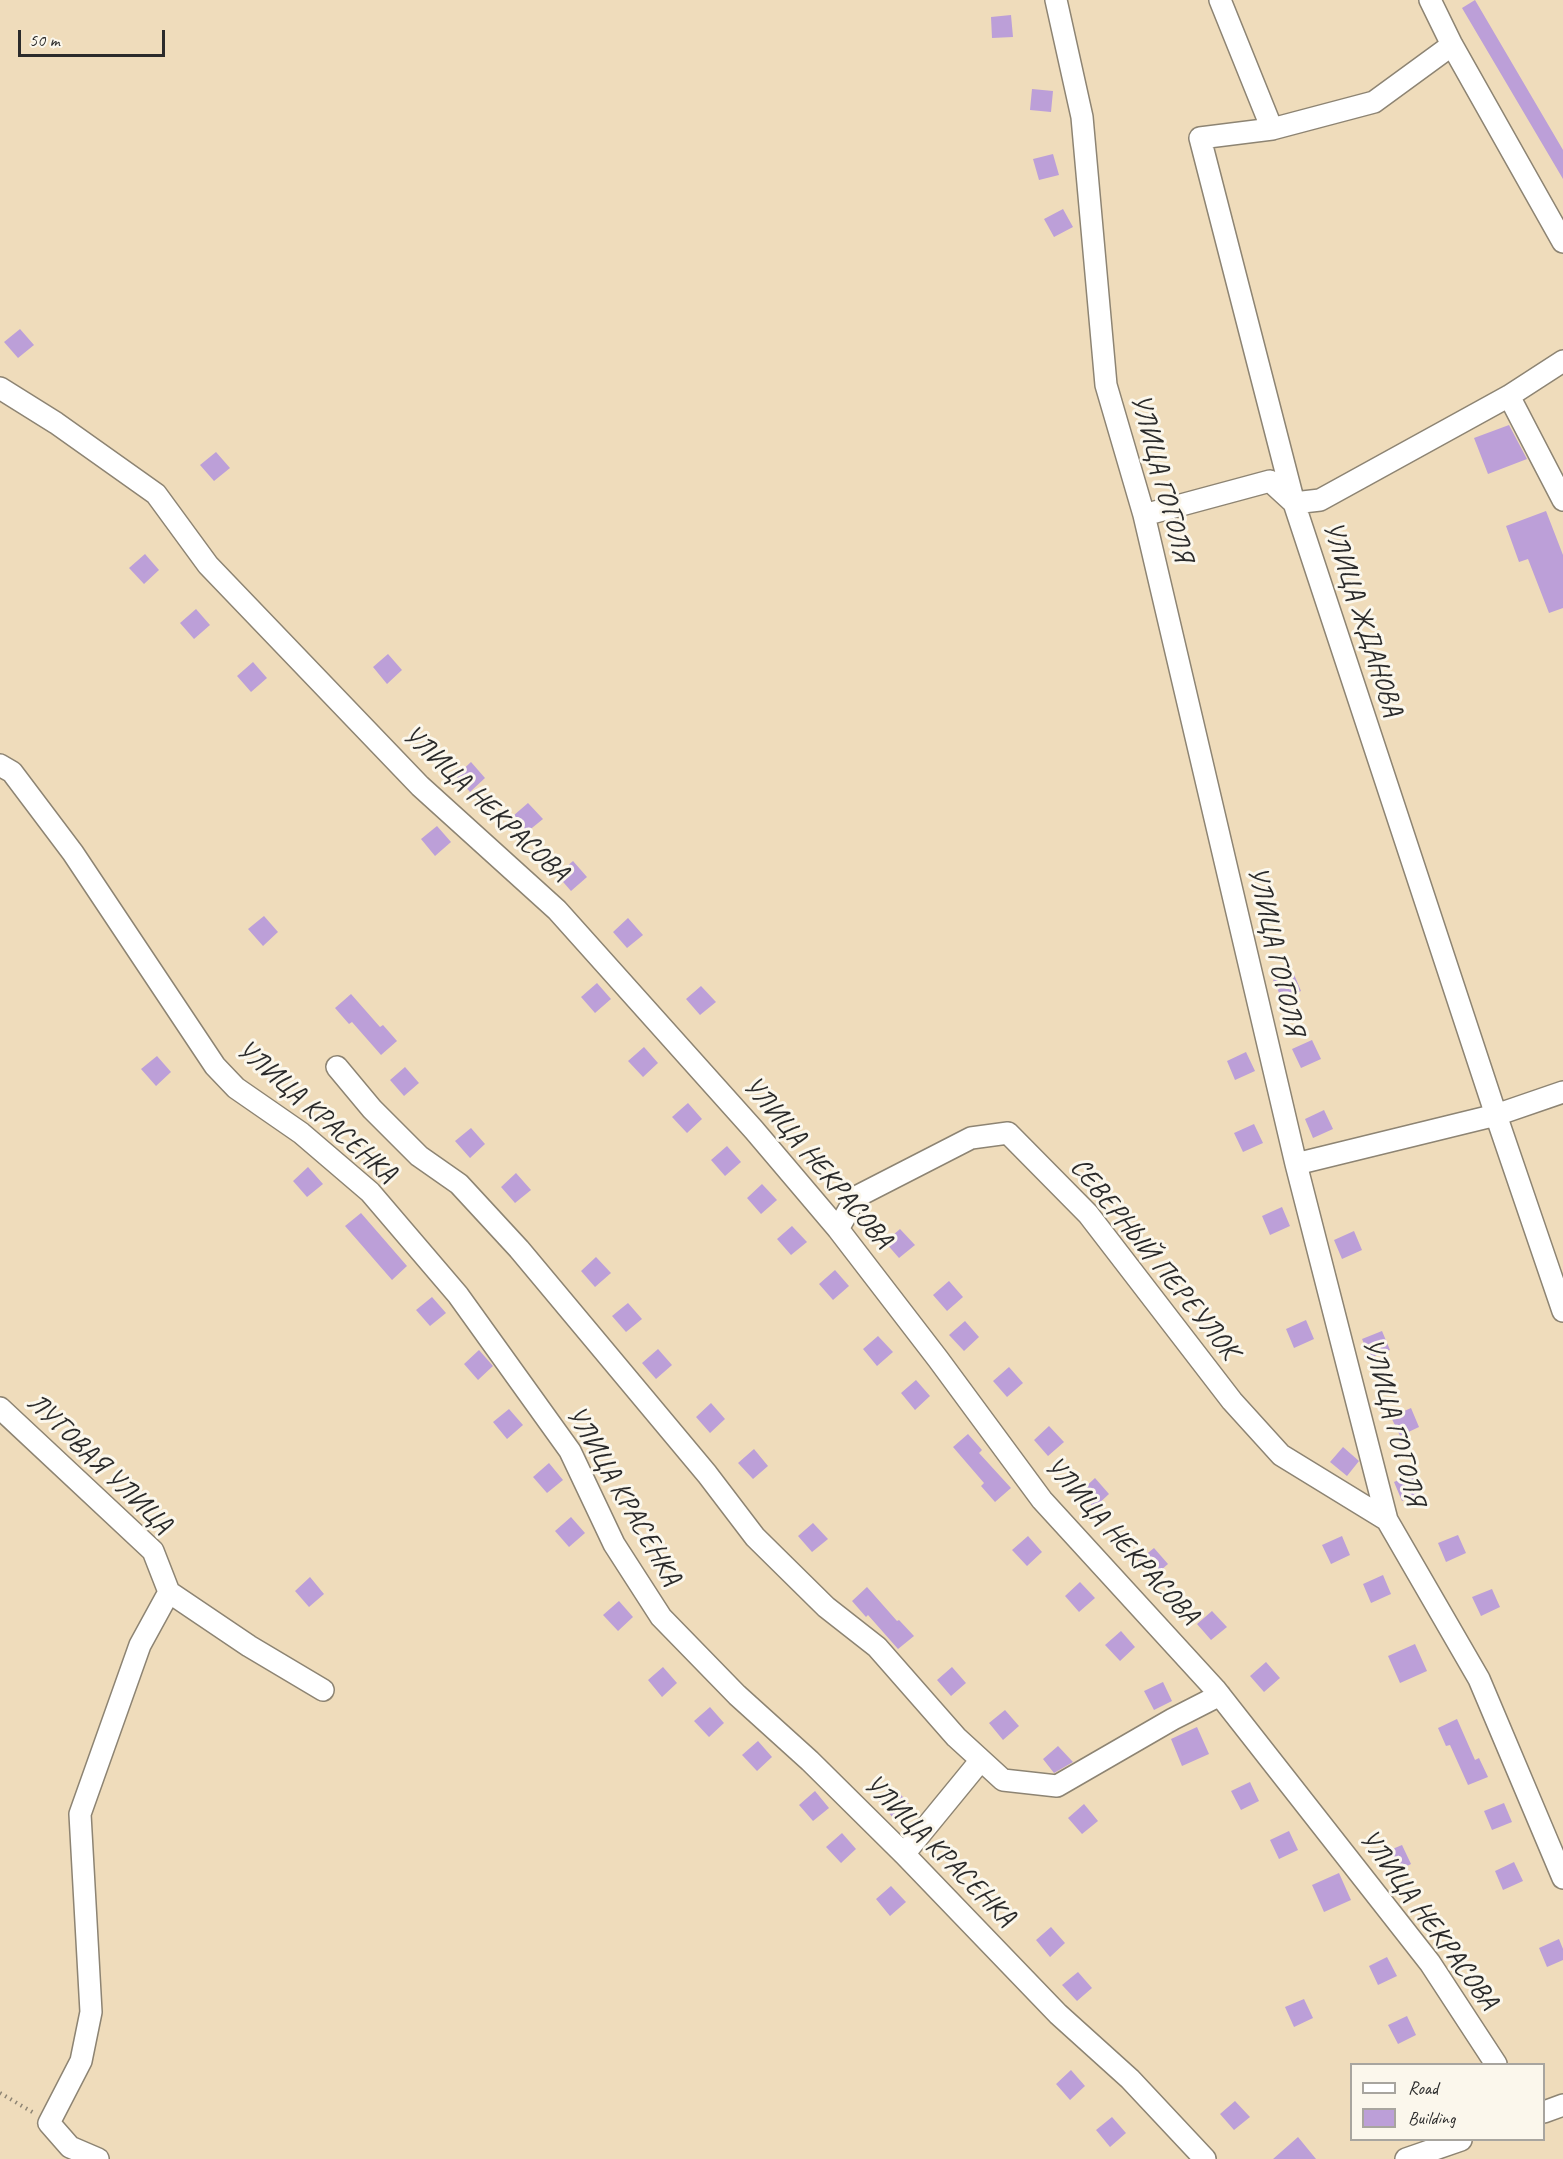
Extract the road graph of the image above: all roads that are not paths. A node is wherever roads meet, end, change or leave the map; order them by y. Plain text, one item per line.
1 (1056, 0) edge
2 (1220, 0) edge
3 (1430, 0) edge
4 (1452, 45) junction
5 (1272, 129) junction
6 (1563, 242) edge
7 (1563, 361) edge
8 (0, 388) edge
9 (1509, 396) junction
10 (1563, 500) edge
11 (1294, 503) junction
12 (1144, 515) junction
13 (0, 765) edge
14 (338, 1067) dead end
15 (1563, 1092) edge
16 (1496, 1115) junction
17 (1296, 1164) junction
18 (838, 1228) junction
19 (1563, 1311) edge
20 (0, 1408) edge
21 (1387, 1520) junction
22 (169, 1592) junction
23 (323, 1690) dead end
24 (1220, 1695) junction
25 (981, 1760) junction
26 (904, 1854) junction
27 (1563, 1878) edge
28 (1495, 2063) edge
29 (1563, 2105) edge
30 (1545, 2112) edge
31 (1455, 2141) edge
32 (1412, 2156) edge
33 (98, 2159) edge
34 (1205, 2159) edge

1 - 12 street, УЛИЦА ГОГОЛЯ
2 - 5 street
3 - 4 street
4 - 5 street
4 - 6 street
5 - 11 street, УЛИЦА ЖДАНОВА
7 - 9 street
8 - 18 street, УЛИЦА НЕКРАСОВА
9 - 10 street
9 - 11 street
11 - 12 street
11 - 16 street, УЛИЦА ЖДАНОВА
12 - 17 street, УЛИЦА ГОГОЛЯ
13 - 26 street, УЛИЦА КРАСЕНКА
14 - 25 street, УЛИЦА КРАСЕНКА
15 - 16 street
16 - 17 street
16 - 19 street, УЛИЦА ЖДАНОВА
17 - 21 street, УЛИЦА ГОГОЛЯ
18 - 21 street, СЕВЕРНЫЙ ПЕРЕУЛОК
18 - 24 street, УЛИЦА НЕКРАСОВА
20 - 22 street, ЛУГОВАЯ УЛИЦА
21 - 27 street, УЛИЦА ГОГОЛЯ
22 - 23 street
22 - 33 street
24 - 25 street, УЛИЦА КРАСЕНКА
24 - 28 street, УЛИЦА НЕКРАСОВА
25 - 26 street
26 - 34 street, УЛИЦА КРАСЕНКА
29 - 30 street
31 - 32 street

